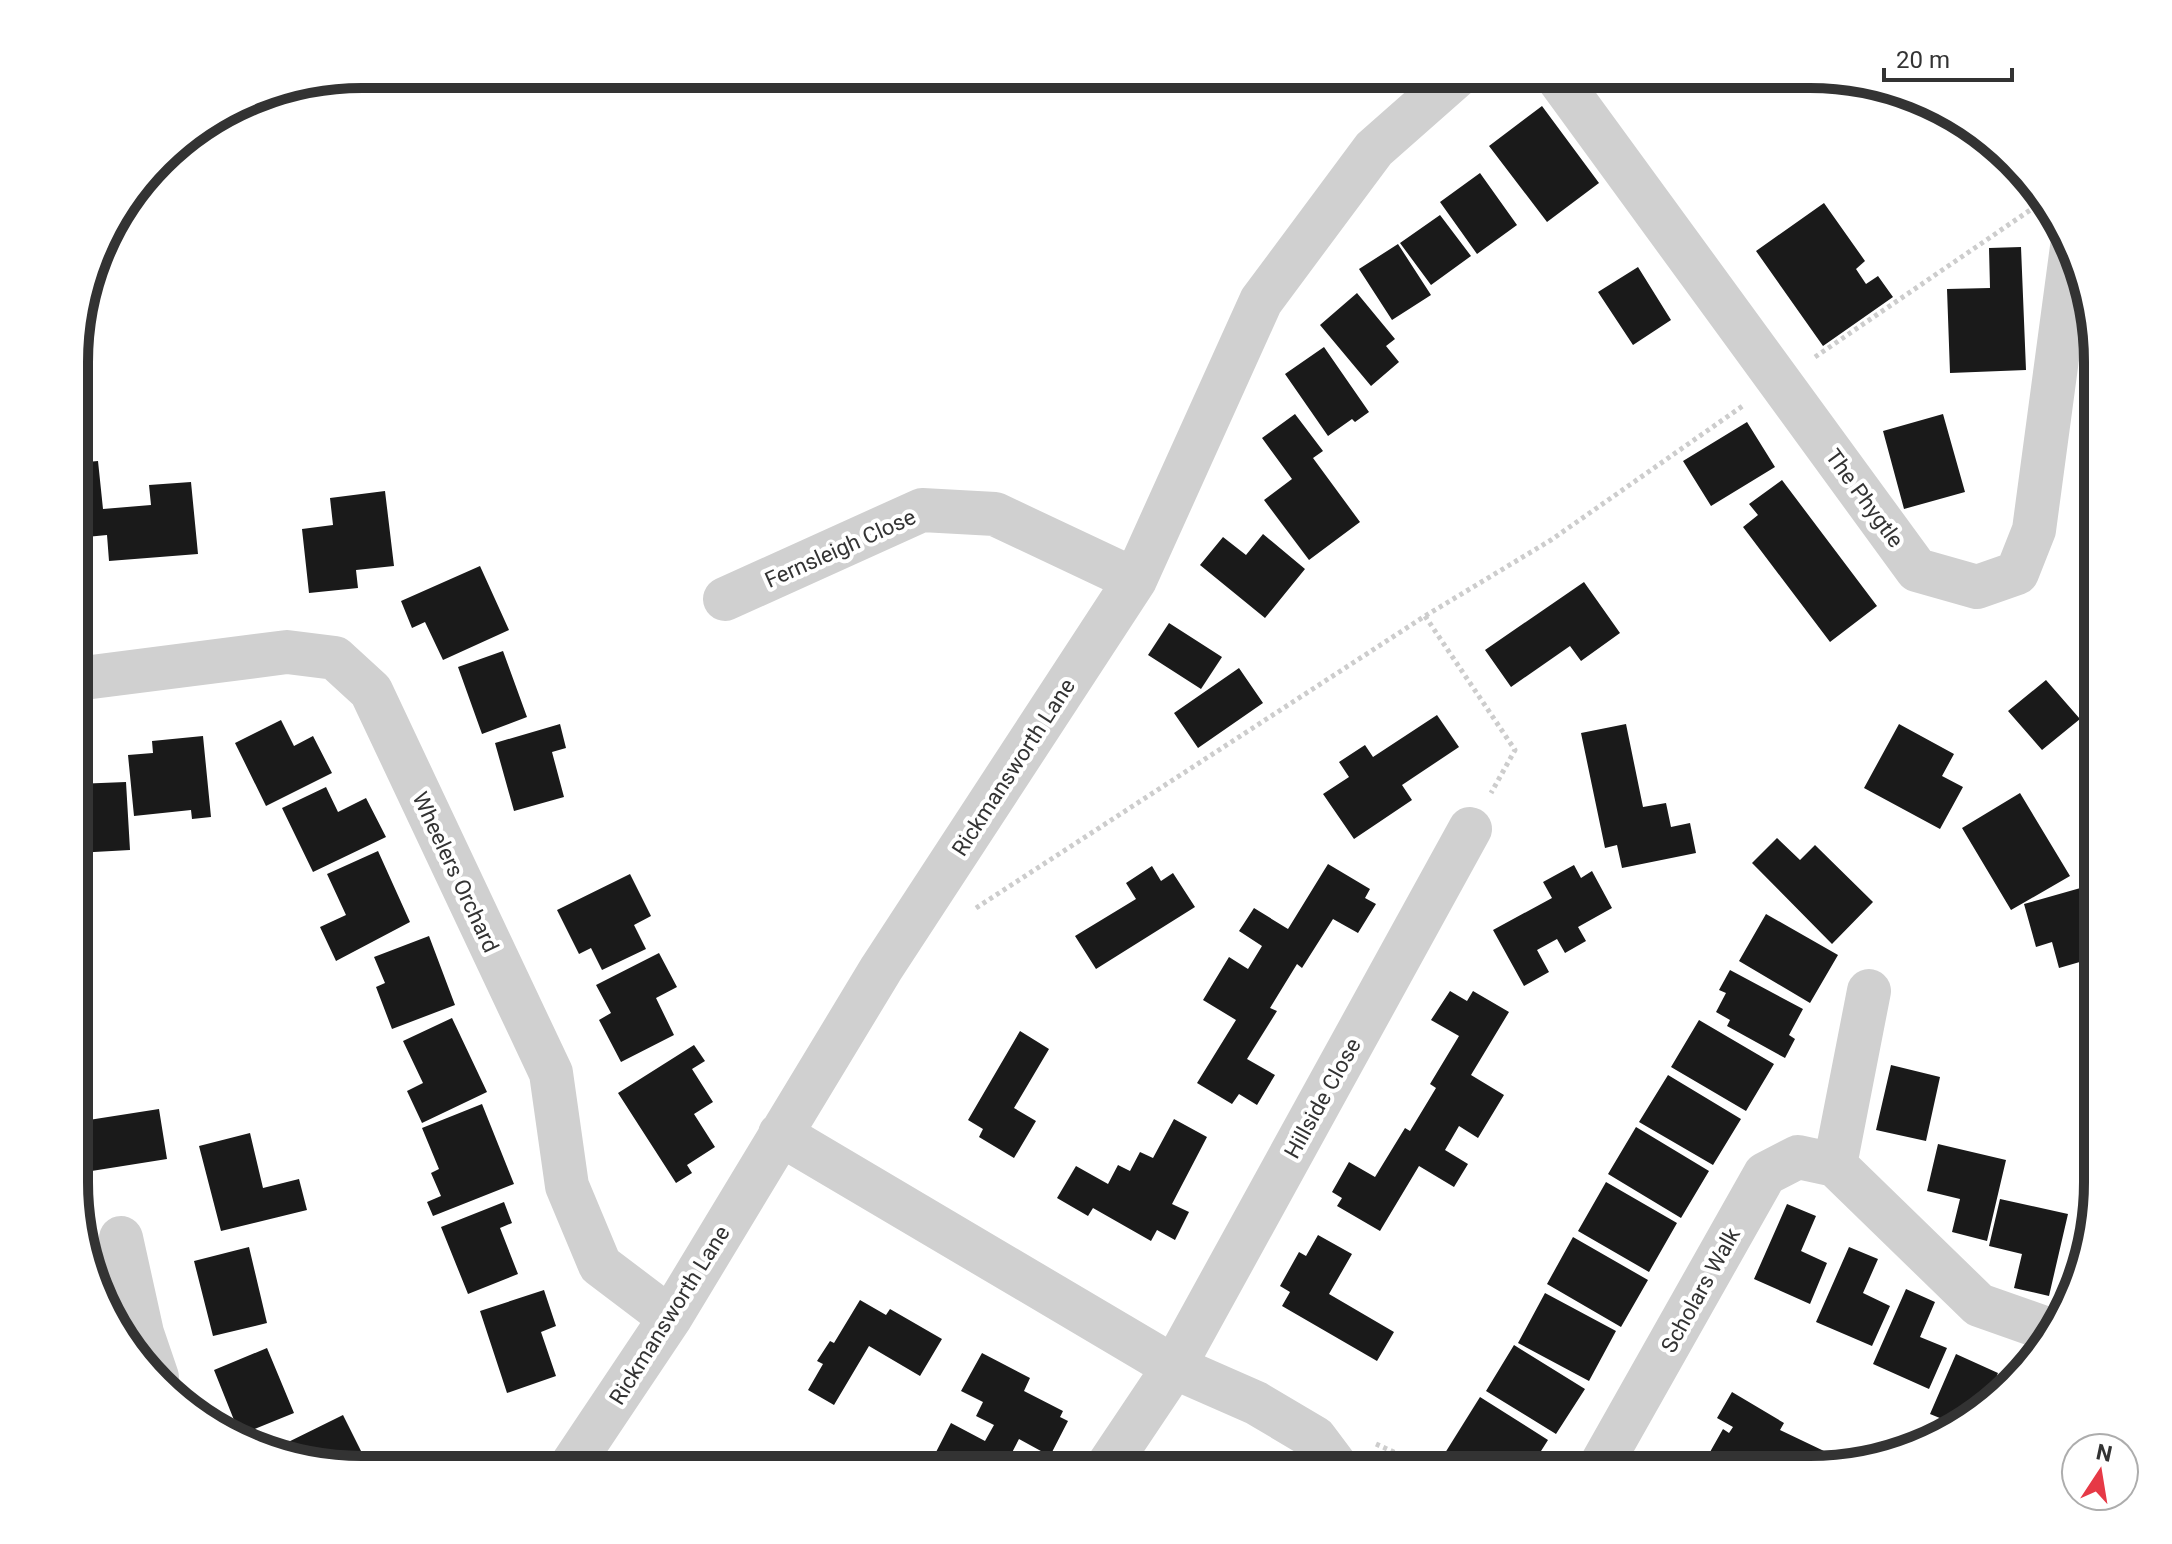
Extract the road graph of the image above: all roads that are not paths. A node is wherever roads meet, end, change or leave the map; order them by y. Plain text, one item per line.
1 (1442, 89) edge
2 (1566, 89) edge
3 (2069, 273) edge
4 (1135, 580) junction
5 (725, 599) dead end
6 (88, 677) edge
7 (1470, 829) road end
8 (1869, 991) dead end
9 (780, 1134) junction
10 (1835, 1165) junction
11 (121, 1238) dead end
12 (670, 1318) junction
13 (2042, 1327) edge
14 (149, 1354) edge
15 (1174, 1367) junction
16 (578, 1455) edge
17 (1115, 1456) edge
18 (1328, 1456) edge
19 (1606, 1456) edge

1 - 4 street, Rickmansworth Lane
2 - 3 street, The Phygtle
4 - 5 street, Fernsleigh Close
4 - 9 street, Rickmansworth Lane
6 - 12 street, Wheelers Orchard
7 - 15 street, Hillside Close
8 - 10 street
9 - 12 street, Rickmansworth Lane
9 - 15 street
10 - 13 street
10 - 19 street, Scholars Walk
11 - 14 street
12 - 16 street, Rickmansworth Lane
15 - 17 street, Hillside Close
15 - 18 street

